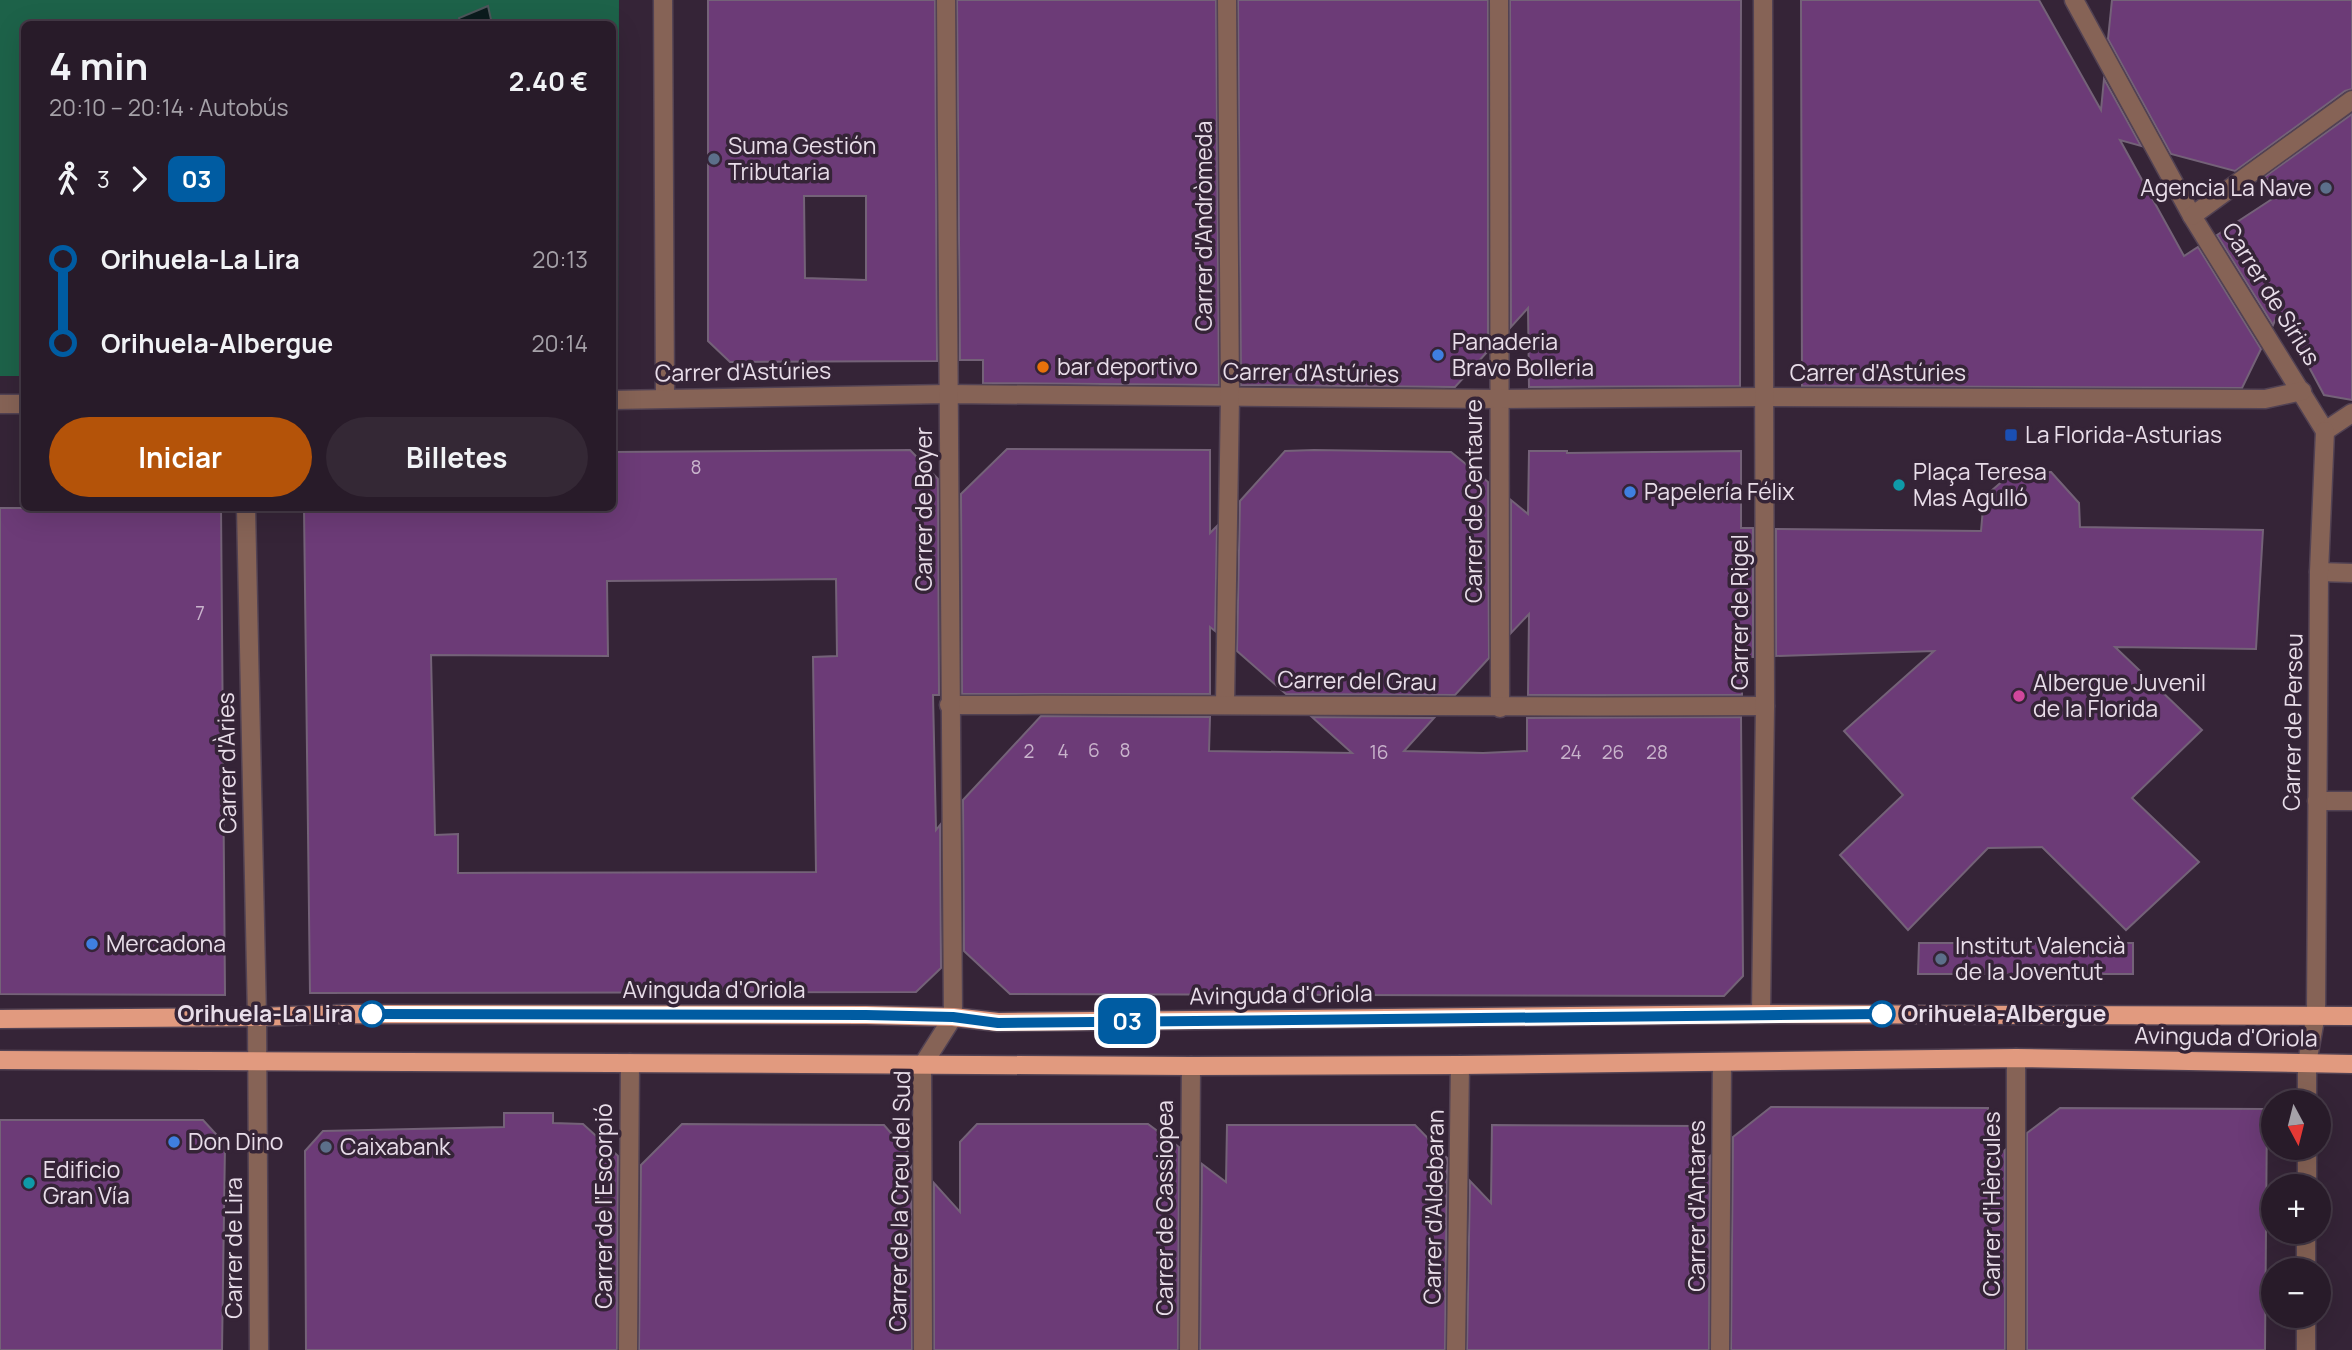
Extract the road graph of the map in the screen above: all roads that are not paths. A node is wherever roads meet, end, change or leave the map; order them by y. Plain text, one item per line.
1 (663, 0) edge
2 (946, 0) edge
3 (1227, 0) edge
4 (1499, 0) edge
5 (1763, 0) edge
6 (2074, 0) edge
7 (2352, 100) edge
8 (2192, 216) junction
9 (2302, 391) junction
10 (948, 394) junction
11 (1230, 397) junction
12 (1763, 397) junction
13 (665, 398) junction
14 (1498, 399) junction
15 (616, 400) edge
16 (0, 404) edge
17 (21, 404) edge
18 (2352, 414) edge
19 (2325, 431) junction
20 (246, 511) edge
21 (2319, 572) junction
22 (2352, 573) edge
23 (1225, 704) junction
24 (949, 705) junction
25 (1765, 706) junction
26 (1500, 708) junction
27 (2317, 801) junction
28 (2352, 801) edge
29 (1761, 1014) junction
30 (2316, 1014) junction
31 (2352, 1016) edge
32 (257, 1017) junction
33 (953, 1017) junction
34 (0, 1019) edge
35 (2016, 1058) junction
36 (0, 1060) edge
37 (258, 1062) junction
38 (1722, 1062) junction
39 (630, 1063) junction
40 (2307, 1063) junction
41 (2352, 1064) edge
42 (1460, 1065) junction
43 (922, 1066) junction
44 (1191, 1066) junction
45 (2307, 1090) edge
46 (2306, 1328) edge
47 (260, 1350) edge
48 (628, 1350) edge
49 (923, 1350) edge
50 (1189, 1350) edge
51 (1456, 1350) edge
52 (1720, 1350) edge
53 (2016, 1350) edge
54 (2306, 1350) edge

1 - 13 street
2 - 10 street, Carrer de Boyer
3 - 11 street, Carrer d'Andròmeda
4 - 14 street, Carrer de Centaure
5 - 12 street, Carrer de Rigel
6 - 8 street, Carrer de Sírius
7 - 8 street
8 - 9 street, Carrer de Sírius
9 - 12 street, Carrer d'Astúries
9 - 19 street, Carrer de Sírius
10 - 11 street, Carrer d'Astúries
10 - 13 street, Carrer d'Astúries
10 - 24 street, Carrer de Boyer
11 - 14 street, Carrer d'Astúries
11 - 23 street, Carrer d'Andròmeda
12 - 14 street, Carrer d'Astúries
12 - 25 street, Carrer de Rigel
13 - 15 street, Carrer d'Astúries
14 - 26 street, Carrer de Centaure
16 - 17 street
18 - 19 street
19 - 21 street, Carrer de Perseu
20 - 32 street, Carrer d'Àries
21 - 22 street
21 - 27 street, Carrer de Perseu
23 - 24 street, Carrer del Grau
23 - 26 street, Carrer del Grau
24 - 33 street, Carrer de Boyer
25 - 26 street, Carrer del Grau
25 - 29 street, Carrer de Rigel
27 - 28 street
27 - 30 street, Carrer de Perseu
29 - 30 main road, Avinguda d'Oriola
29 - 33 main road, Avinguda d'Oriola
30 - 31 main road, Avinguda d'Oriola
30 - 40 street, Carrer de Perseu
32 - 33 main road, Avinguda d'Oriola
32 - 34 main road, Avinguda d'Oriola
32 - 37 street, Carrer d'Àries
33 - 43 street, Carrer de la Creu del Sud
35 - 38 main road, Avinguda d'Oriola
35 - 40 main road, Avinguda d'Oriola
35 - 53 street, Carrer d'Hèrcules
36 - 37 main road, Avinguda d'Oriola
37 - 39 main road, Avinguda d'Oriola
37 - 47 street, Carrer de Lira
38 - 42 main road, Avinguda d'Oriola
38 - 52 street, Carrer d'Antares
39 - 43 main road, Avinguda d'Oriola
39 - 48 street, Carrer de l'Escorpió
40 - 41 main road, Avinguda d'Oriola
40 - 45 street, Carrer de Perseu
42 - 44 main road, Avinguda d'Oriola
42 - 51 street, Carrer d'Aldebaran
43 - 44 main road, Avinguda d'Oriola
43 - 49 street, Carrer de la Creu del Sud
44 - 50 street, Carrer de Cassiopea
46 - 54 street

